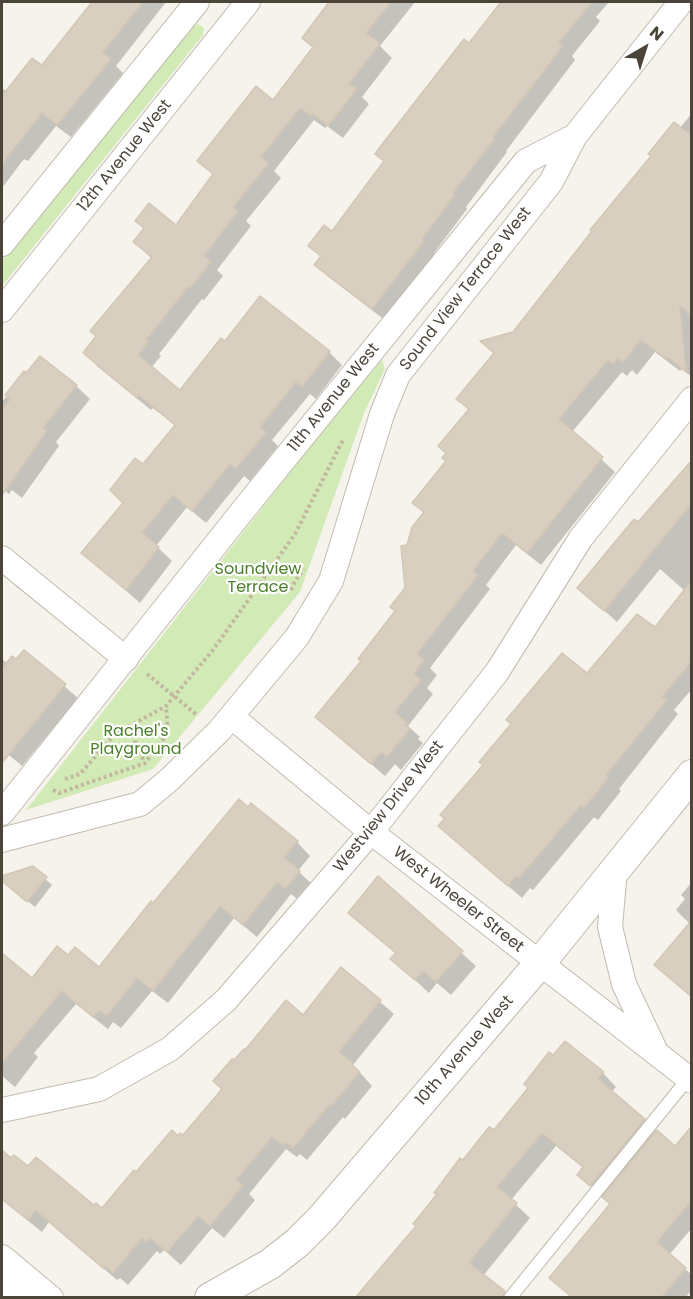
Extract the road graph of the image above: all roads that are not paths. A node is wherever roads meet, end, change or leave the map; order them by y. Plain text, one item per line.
1 (197, 2) edge
2 (248, 2) edge
3 (681, 2) edge
4 (575, 136) junction
5 (2, 244) edge
6 (2, 310) edge
7 (692, 399) edge
8 (2, 558) edge
9 (135, 666) junction
10 (232, 717) junction
11 (692, 775) edge
12 (2, 813) edge
13 (371, 832) junction
14 (2, 840) edge
15 (615, 869) junction
16 (540, 963) junction
17 (659, 1057) junction
18 (690, 1078) edge
19 (2, 1110) edge
20 (2, 1257) edge
21 (2, 1281) edge
22 (22, 1298) edge
23 (51, 1298) edge
24 (210, 1298) edge
25 (510, 1298) edge

1 - 5 street
2 - 6 street, 12th Avenue West
3 - 4 street, 11th Avenue West
4 - 9 street, 11th Avenue West
4 - 10 street, Sound View Terrace West
7 - 13 street, Westview Drive West
8 - 9 street
9 - 12 street, 11th Avenue West
10 - 13 street, West Wheeler Street
10 - 14 street, Sound View Terrace West
11 - 15 street, 10th Avenue West
13 - 16 street, West Wheeler Street
13 - 19 street, Westview Drive West
15 - 16 street, 10th Avenue West
15 - 17 street, West Wheeler Street
16 - 17 street, West Wheeler Street
16 - 24 street, 10th Avenue West
17 - 18 street, West Wheeler Street
18 - 25 lane
20 - 23 street
21 - 22 street

